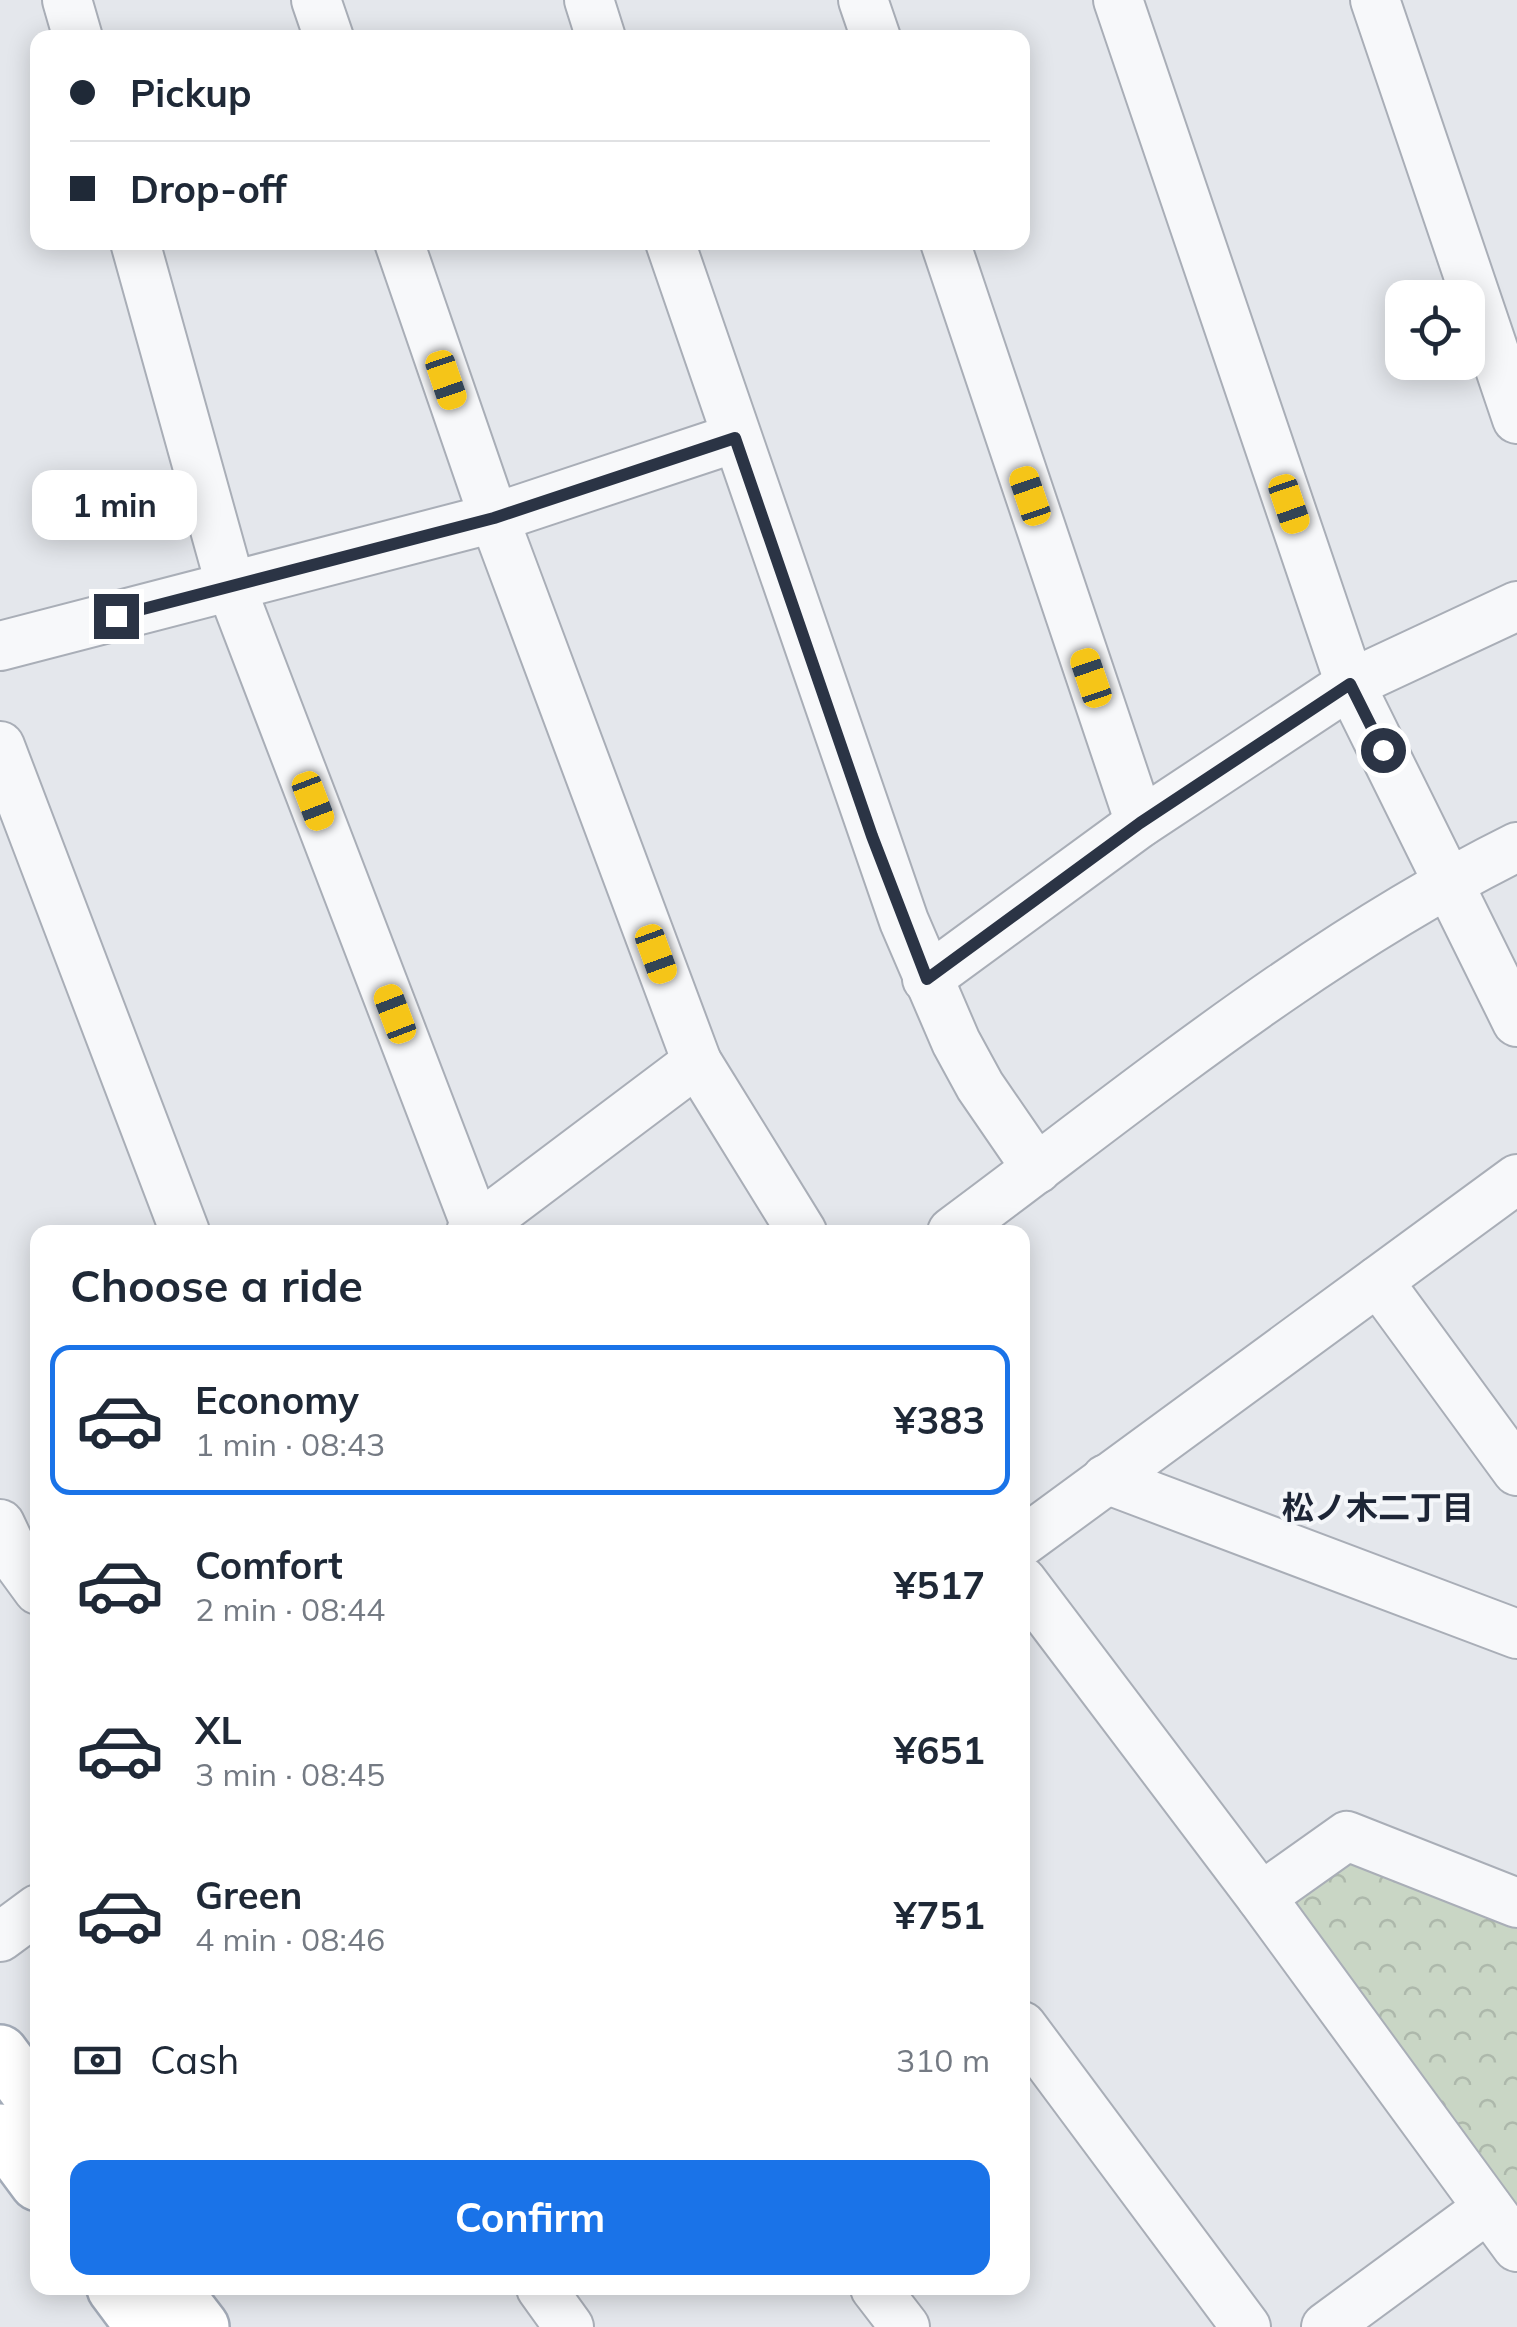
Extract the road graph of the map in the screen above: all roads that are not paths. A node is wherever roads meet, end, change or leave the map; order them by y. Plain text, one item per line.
1 (67, 0) edge
2 (316, 0) edge
3 (589, 0) edge
4 (863, 0) edge
5 (1118, 0) edge
6 (1375, 0) edge
7 (76, 30) edge
8 (326, 30) edge
9 (598, 30) edge
10 (873, 30) edge
11 (137, 250) edge
12 (402, 250) edge
13 (673, 250) edge
14 (947, 250) edge
15 (1517, 419) edge
16 (735, 438) junction
17 (494, 518) junction
18 (231, 587) junction
19 (1517, 606) edge
20 (0, 646) edge
21 (1350, 684) junction
22 (0, 746) edge
23 (1140, 823) junction
24 (1517, 847) edge
25 (1448, 881) junction
26 (927, 979) junction
27 (1517, 1022) edge
28 (697, 1062) junction
29 (1036, 1170) junction
30 (1517, 1179) edge
31 (182, 1225) edge
32 (472, 1225) edge
33 (481, 1225) edge
34 (798, 1225) edge
35 (961, 1225) edge
36 (1378, 1281) junction
37 (1517, 1471) edge
38 (1106, 1479) junction
39 (1030, 1536) edge
40 (1030, 1592) edge
41 (1517, 1634) edge
42 (1261, 1897) junction
43 (1517, 1903) edge
44 (30, 1915) edge
45 (0, 1937) edge
46 (1030, 2037) edge
47 (0, 2053) edge
48 (30, 2093) edge
49 (0, 2132) edge
50 (30, 2171) edge
51 (1488, 2208) junction
52 (1517, 2248) edge
53 (120, 2295) edge
54 (177, 2295) edge
55 (545, 2295) edge
56 (880, 2295) edge
57 (144, 2327) edge
58 (201, 2327) edge
59 (569, 2327) edge
60 (904, 2327) edge
61 (1246, 2327) edge
62 (1326, 2327) edge

1 - 7 street
2 - 8 street
3 - 9 street
4 - 10 street
5 - 21 street
6 - 15 street
11 - 18 street
12 - 17 street
13 - 16 street
14 - 23 street
16 - 17 street
16 - 26 street
17 - 18 street
17 - 28 street
18 - 20 street
18 - 32 street
19 - 21 street
21 - 23 street
21 - 25 street
22 - 31 street
23 - 26 street
24 - 25 street
25 - 27 street
25 - 29 street
26 - 29 street
28 - 33 street
28 - 34 street
29 - 35 street
30 - 36 street
36 - 37 street
36 - 38 street
38 - 39 street
38 - 41 street
40 - 42 street
42 - 43 street
42 - 51 street
44 - 45 street
46 - 61 street
47 - 48 main road
49 - 50 main road
51 - 52 street
51 - 62 street
53 - 57 main road
54 - 58 main road
55 - 59 street
56 - 60 street

